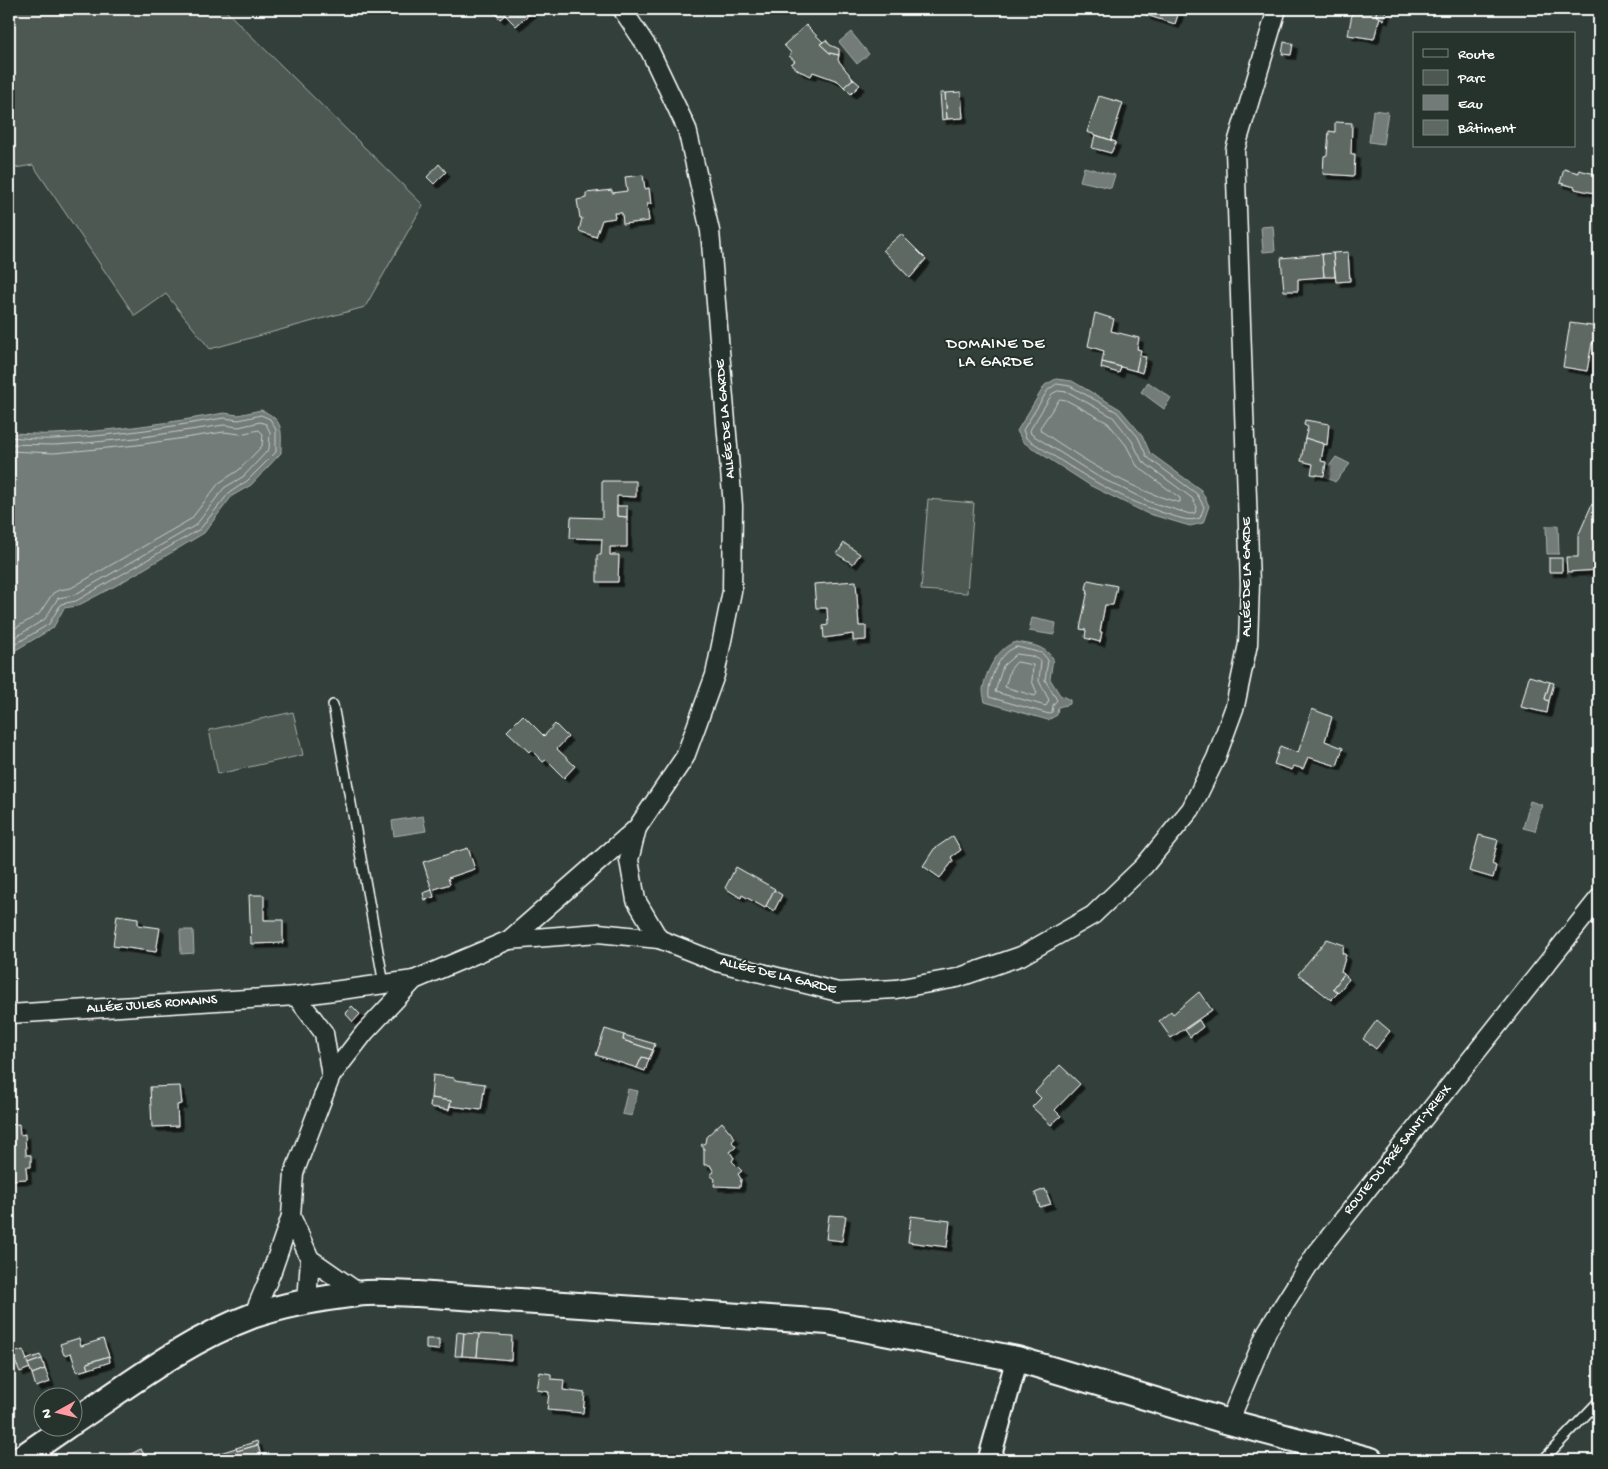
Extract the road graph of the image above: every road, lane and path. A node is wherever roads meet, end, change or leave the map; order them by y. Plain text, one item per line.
1 (622, 9) edge
2 (1277, 9) edge
3 (333, 705) dead end
4 (637, 828) junction
5 (1599, 898) edge
6 (659, 938) junction
7 (510, 940) junction
8 (414, 980) junction
9 (384, 984) junction
10 (296, 996) junction
11 (9, 1014) edge
12 (331, 1076) junction
13 (291, 1216) junction
14 (310, 1259) junction
15 (358, 1293) junction
16 (307, 1302) junction
17 (253, 1316) junction
18 (1016, 1359) junction
19 (1599, 1402) edge
20 (82, 1416) edge
21 (1229, 1422) junction
22 (53, 1436) edge
23 (18, 1460) edge
24 (989, 1460) edge
25 (1371, 1460) edge
26 (1543, 1460) edge

1 - 4 street, ALLÉE DE LA GARDE
2 - 6 street, ALLÉE DE LA GARDE
3 - 9 lane
4 - 6 street, ALLÉE DE LA GARDE
4 - 7 street, ALLÉE DE LA GARDE
5 - 21 street, ROUTE DU PRÉ SAINT-YRIEIX
6 - 7 street, ALLÉE DE LA GARDE
7 - 8 street, ALLÉE DE LA GARDE
8 - 9 street, ALLÉE JULES ROMAINS
8 - 12 street, ALLÉE DE LA GARDE
9 - 10 street, ALLÉE JULES ROMAINS
10 - 11 street, ALLÉE JULES ROMAINS
10 - 12 street
12 - 13 street, ALLÉE DE LA GARDE
13 - 14 street, ALLÉE DE LA GARDE
13 - 17 street, ALLÉE DE LA GARDE
14 - 15 street
14 - 16 street, ALLÉE DE LA GARDE
15 - 16 main road
15 - 18 main road
16 - 17 main road
17 - 20 main road
18 - 21 main road
18 - 24 street
19 - 26 lane
21 - 25 main road
22 - 23 main road

